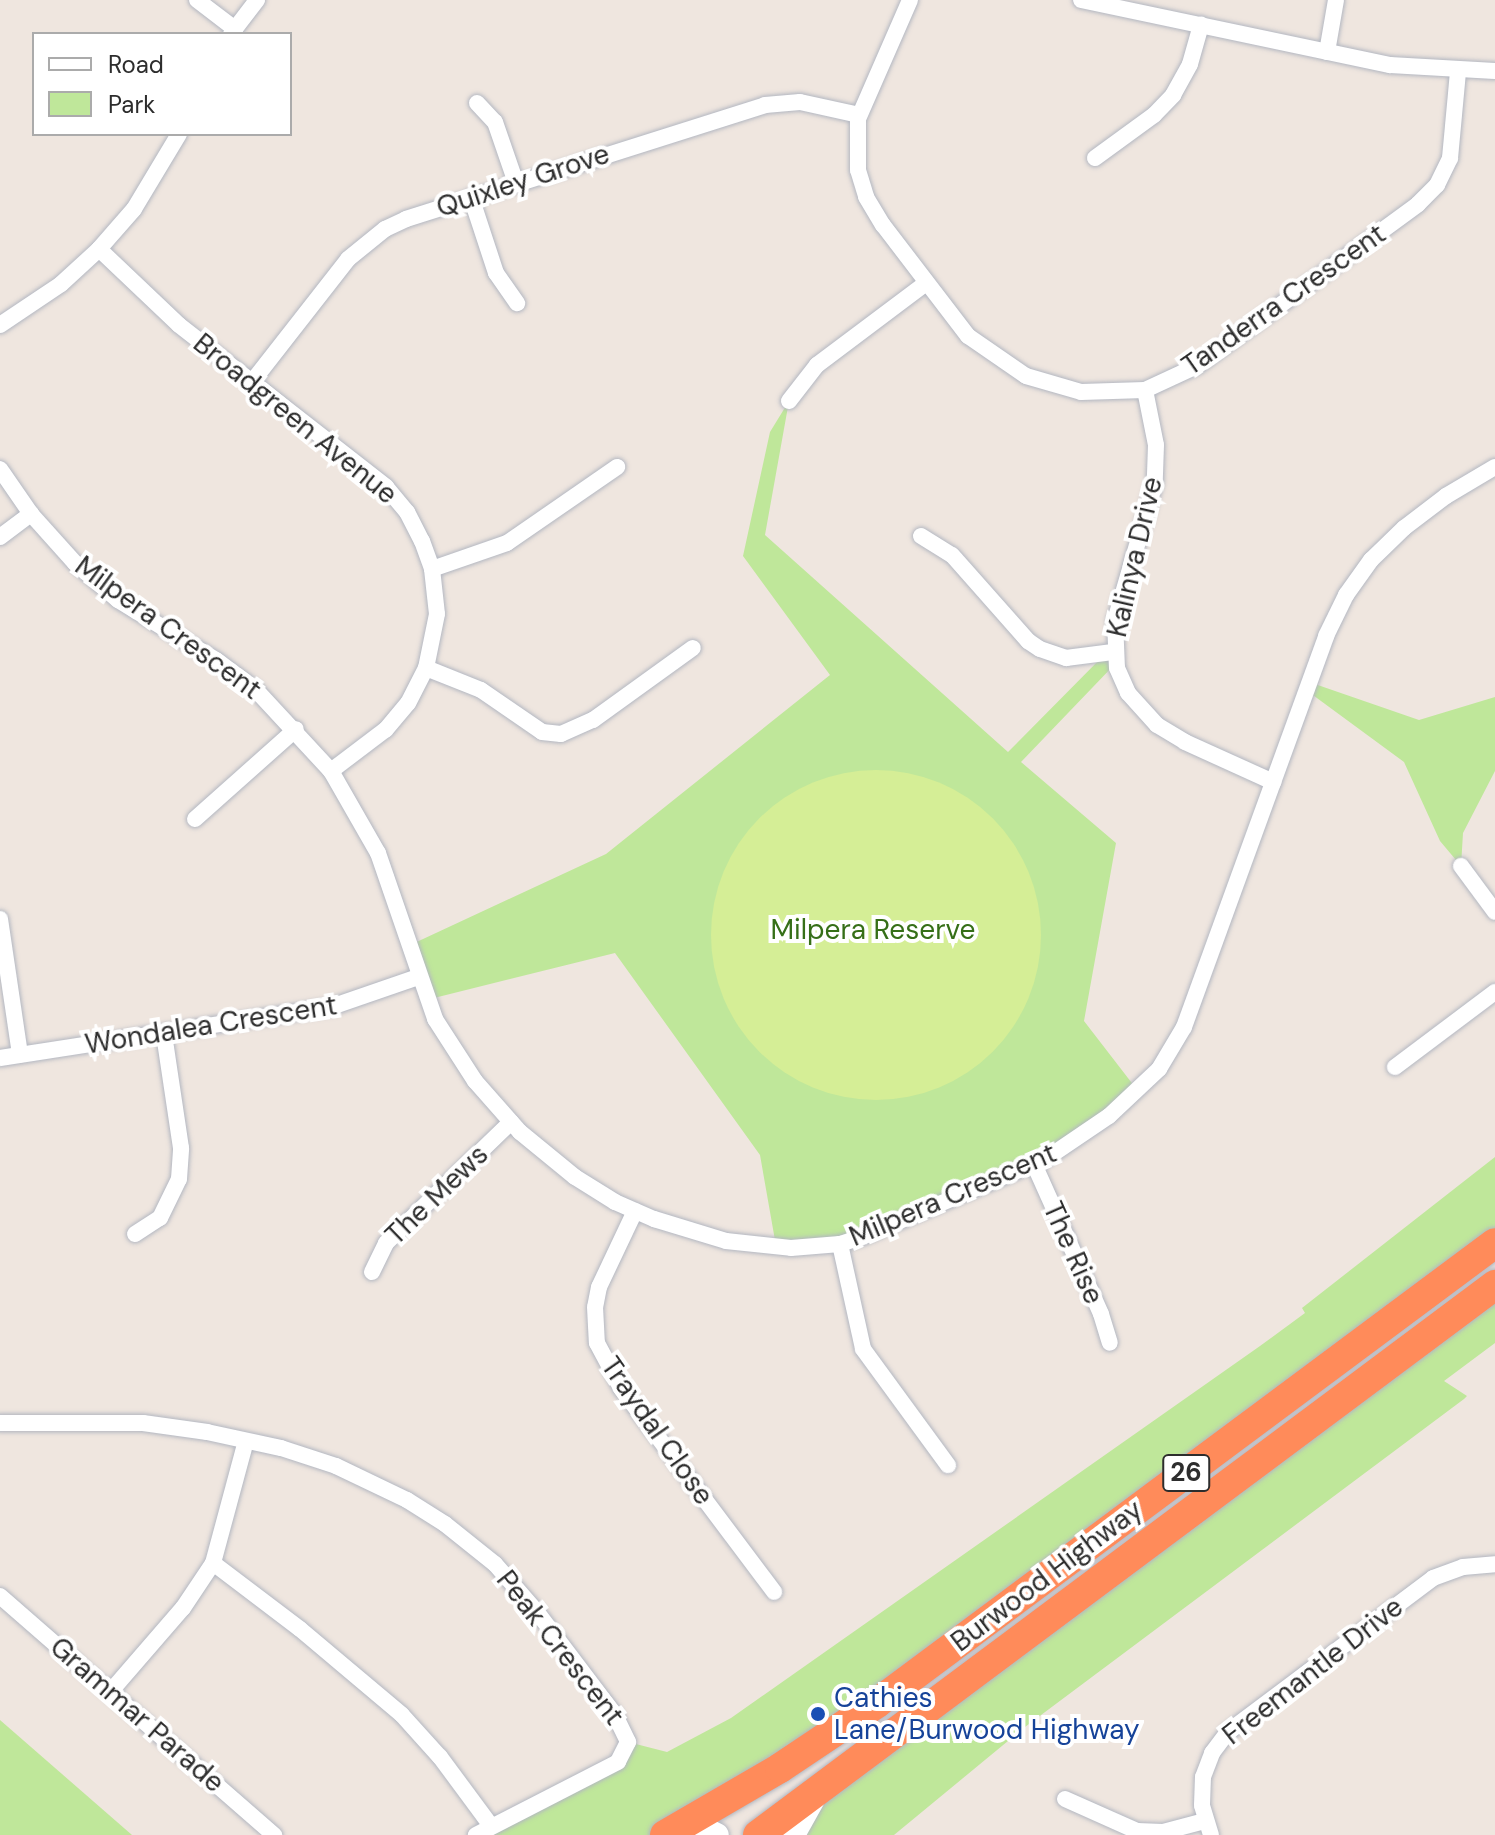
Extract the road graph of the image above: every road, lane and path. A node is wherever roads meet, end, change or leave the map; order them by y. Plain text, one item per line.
1 (197, 0) edge
2 (257, 0) edge
3 (910, 0) edge
4 (1081, 0) edge
5 (1336, 0) edge
6 (1201, 25) junction
7 (233, 31) edge
8 (1327, 52) junction
9 (1495, 71) edge
10 (1458, 72) junction
11 (477, 103) dead end
12 (859, 115) junction
13 (178, 136) edge
14 (1095, 158) dead end
15 (516, 183) junction
16 (471, 197) junction
17 (99, 249) junction
18 (925, 284) junction
19 (517, 303) dead end
20 (0, 325) edge
21 (252, 382) junction
22 (1145, 390) junction
23 (789, 401) dead end
24 (617, 467) dead end
25 (1495, 467) edge
26 (0, 469) edge
27 (31, 514) junction
28 (921, 536) dead end
29 (0, 537) edge
30 (432, 569) junction
31 (693, 648) dead end
32 (1113, 652) junction
33 (426, 668) junction
34 (296, 729) junction
35 (331, 771) junction
36 (1273, 782) junction
37 (195, 819) dead end
38 (1461, 866) dead end
39 (1495, 912) edge
40 (0, 919) edge
41 (418, 977) junction
42 (1495, 992) edge
43 (164, 1034) junction
44 (20, 1055) junction
45 (0, 1058) edge
46 (1395, 1067) dead end
47 (511, 1122) junction
48 (1034, 1164) junction
49 (635, 1211) junction
50 (135, 1234) dead end
51 (1495, 1243) edge
52 (840, 1244) junction
53 (372, 1272) dead end
54 (1495, 1285) edge
55 (1110, 1343) dead end
56 (0, 1423) edge
57 (246, 1441) junction
58 (948, 1465) dead end
59 (213, 1563) junction
60 (1495, 1564) edge
61 (774, 1592) dead end
62 (0, 1596) edge
63 (111, 1691) junction
64 (877, 1703) junction
65 (902, 1728) junction
66 (818, 1790) junction
67 (1065, 1799) dead end
68 (1208, 1828) edge
69 (483, 1830) edge
70 (684, 1830) edge
71 (274, 1835) edge
72 (717, 1835) edge
73 (758, 1835) edge
74 (793, 1835) edge

1 - 7 street
2 - 7 street
3 - 12 street, Tanderra Crescent
4 - 6 street
5 - 8 street
6 - 8 street
6 - 14 street
8 - 10 street
9 - 10 street
10 - 22 street, Tanderra Crescent
11 - 15 street
12 - 15 street, Quixley Grove
12 - 18 street, Tanderra Crescent
13 - 17 street
15 - 16 street, Quixley Grove
16 - 19 street
16 - 21 street, Quixley Grove
17 - 20 street
17 - 21 street, Broadgreen Avenue
18 - 22 street, Tanderra Crescent
18 - 23 street
21 - 30 street, Broadgreen Avenue
22 - 32 street, Kalinya Drive
24 - 30 street
25 - 36 street, Milpera Crescent
26 - 27 street, Milpera Crescent
27 - 29 street
27 - 34 street, Milpera Crescent
28 - 32 street
30 - 33 street, Broadgreen Avenue
31 - 33 street
32 - 36 street, Kalinya Drive
33 - 35 street, Broadgreen Avenue
34 - 35 street, Milpera Crescent
34 - 37 street
35 - 41 street, Milpera Crescent
36 - 48 street, Milpera Crescent
38 - 39 street
40 - 44 street
41 - 43 street, Wondalea Crescent
41 - 47 street, Milpera Crescent
42 - 46 street
43 - 44 street, Wondalea Crescent
43 - 50 street
44 - 45 street, Wondalea Crescent
47 - 49 street, Milpera Crescent
47 - 53 street, The Mews
48 - 52 street, Milpera Crescent
48 - 55 street, The Rise
49 - 52 street, Milpera Crescent
49 - 61 street, Traydal Close
51 - 64 highway, Burwood Highway / 26
52 - 58 street
54 - 65 highway, Burwood Highway / 26
56 - 57 street, Peak Crescent
57 - 59 street
57 - 69 street, Peak Crescent
59 - 63 street
59 - 69 street
60 - 68 street, Freemantle Drive
62 - 63 street, Grammar Parade
63 - 71 street, Grammar Parade
64 - 65 highway
64 - 70 highway, Burwood Highway / 26
65 - 66 highway, Burwood Highway / 26
66 - 73 highway, Burwood Highway / 26
66 - 74 street
67 - 68 street
70 - 72 street

